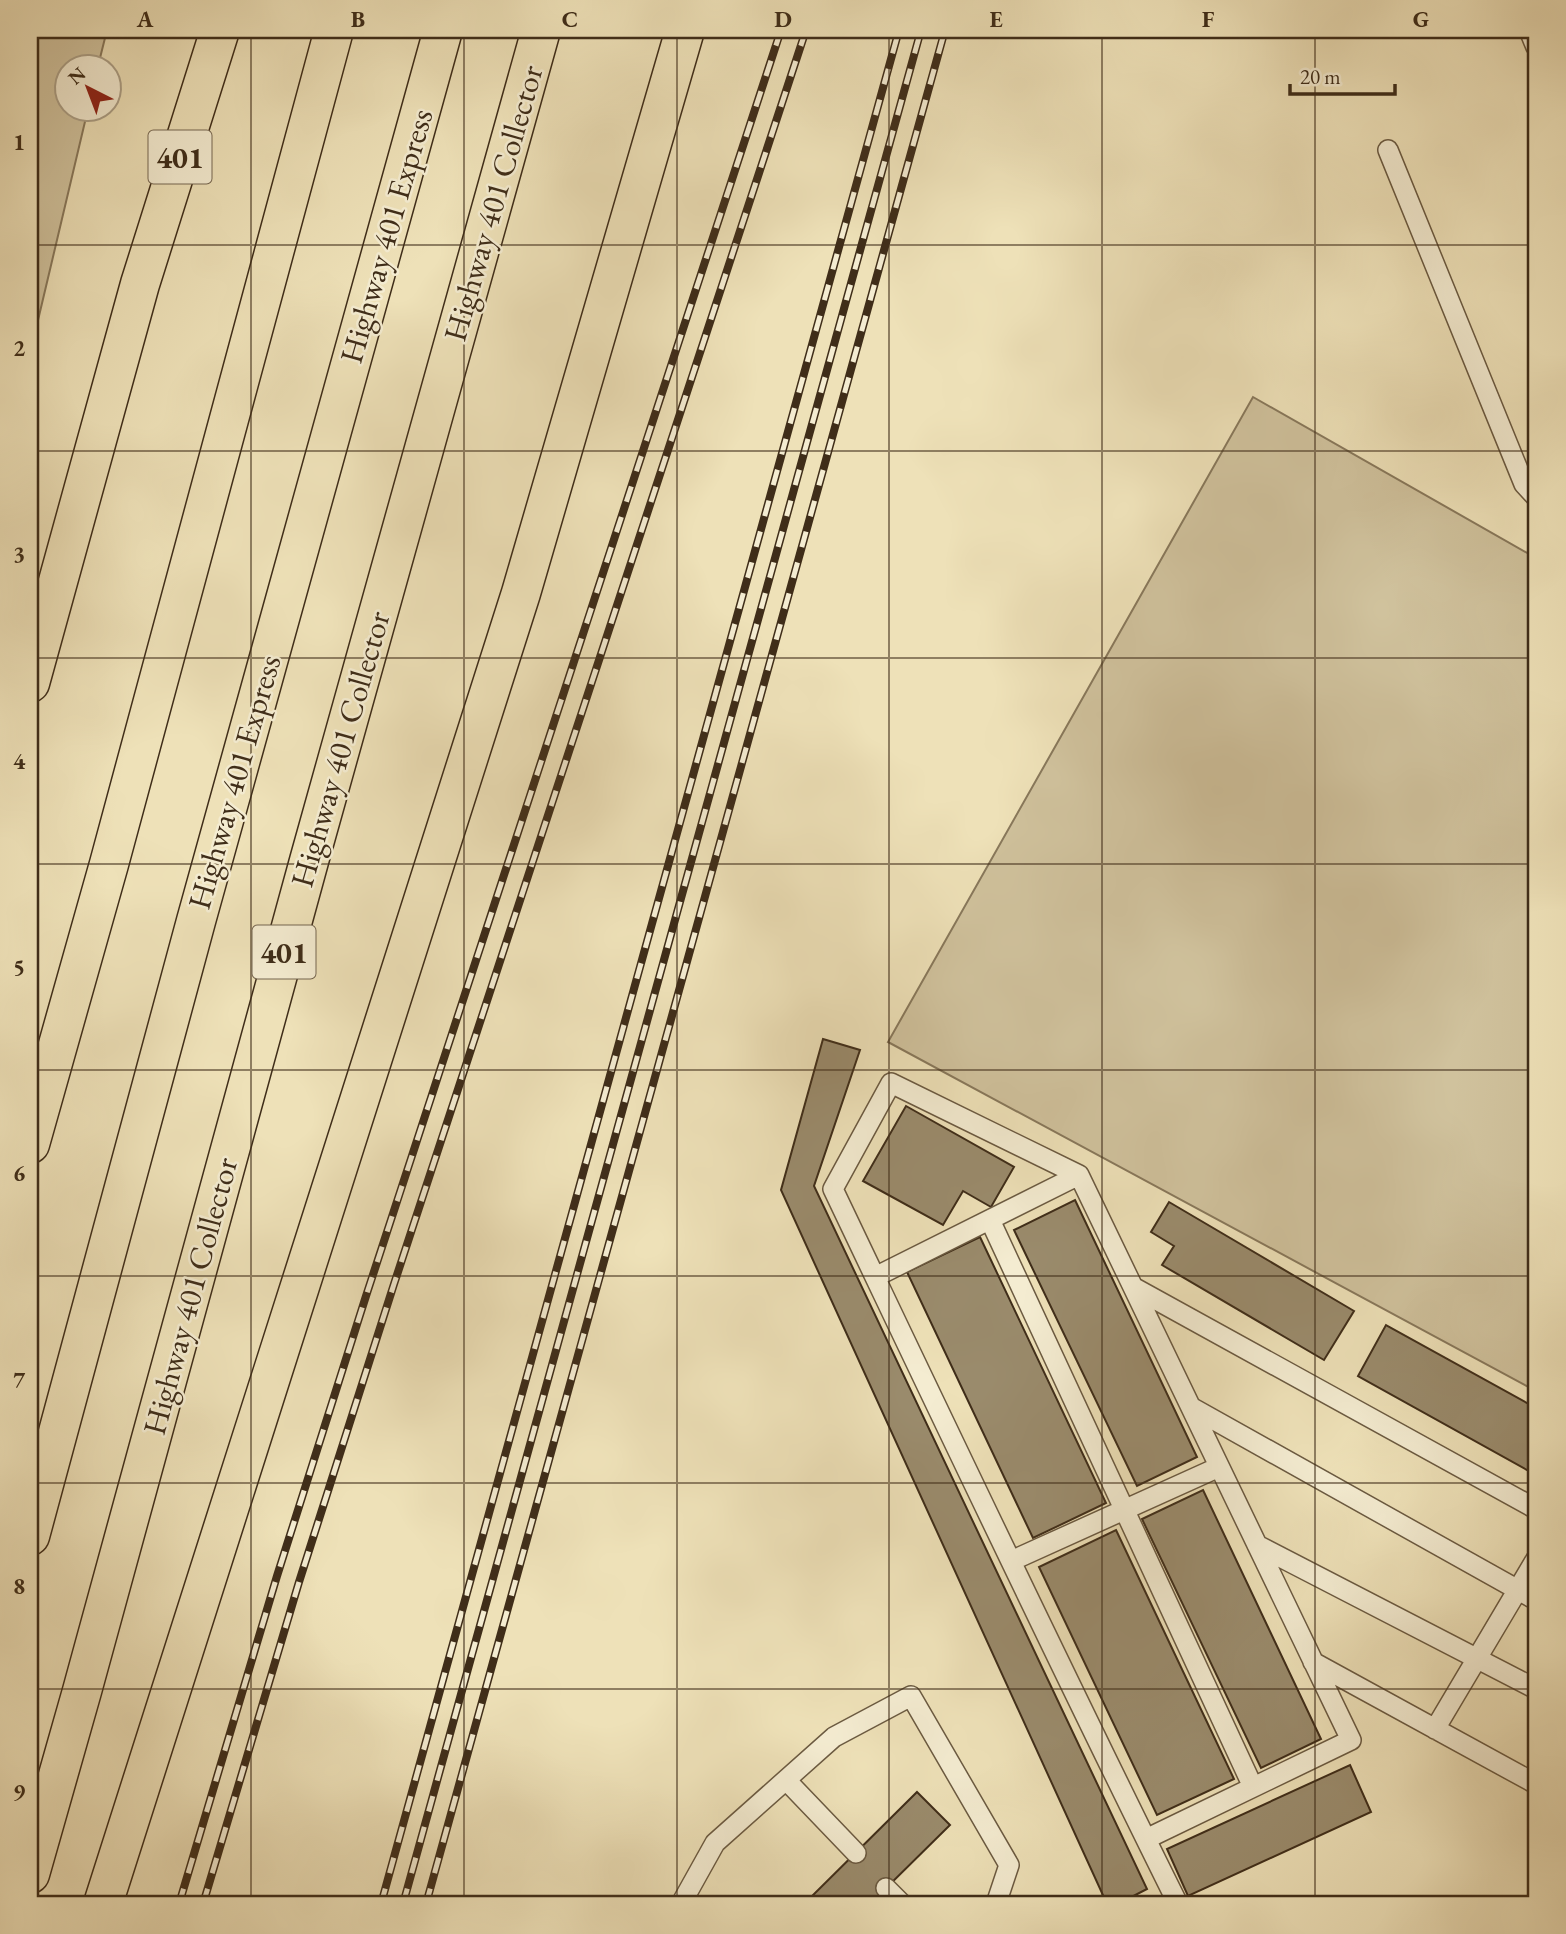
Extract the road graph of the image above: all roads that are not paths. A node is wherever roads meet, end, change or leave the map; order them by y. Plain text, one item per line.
1 (193, 30) edge
2 (220, 30) edge
3 (334, 30) edge
4 (443, 30) edge
5 (541, 30) edge
6 (685, 30) edge
7 (1529, 30) edge
8 (1536, 47) edge
9 (1388, 150) dead end
10 (140, 285) junction
11 (1536, 497) edge
12 (30, 682) edge
13 (30, 1144) edge
14 (1079, 1175) junction
15 (990, 1220) junction
16 (875, 1277) junction
17 (1133, 1287) junction
18 (1191, 1407) junction
19 (1219, 1466) junction
20 (1125, 1509) junction
21 (1536, 1509) edge
22 (30, 1536) edge
23 (1257, 1545) junction
24 (1536, 1559) edge
25 (1011, 1561) junction
26 (1518, 1590) junction
27 (1536, 1600) edge
28 (1477, 1658) junction
29 (1313, 1662) junction
30 (1536, 1689) edge
31 (1435, 1729) junction
32 (786, 1780) junction
33 (1536, 1784) edge
34 (1253, 1787) junction
35 (1146, 1839) junction
36 (856, 1853) dead end
37 (30, 1874) edge
38 (886, 1888) dead end
39 (103, 1904) edge
40 (681, 1904) edge
41 (902, 1904) edge
42 (996, 1904) edge
43 (1178, 1904) edge

1 - 10 highway
2 - 10 highway, 401
3 - 13 highway
4 - 22 highway, Highway 401 Express
5 - 37 highway, Highway 401 Collector / 401
6 - 39 highway
7 - 8 lane
9 - 11 lane
10 - 12 highway, 401
14 - 15 lane
14 - 16 lane
14 - 17 lane
15 - 16 lane
15 - 20 lane
16 - 25 lane
17 - 18 lane
17 - 21 lane
18 - 19 lane
18 - 26 lane
19 - 20 lane
19 - 23 lane
20 - 25 lane
20 - 34 lane
23 - 28 lane
23 - 29 lane
24 - 26 lane
25 - 35 lane
26 - 27 lane
26 - 28 lane
28 - 30 lane
28 - 31 lane
29 - 31 lane
29 - 34 lane
31 - 33 lane
32 - 36 lane
32 - 40 lane
32 - 42 lane
34 - 35 lane
35 - 43 lane
38 - 41 lane

